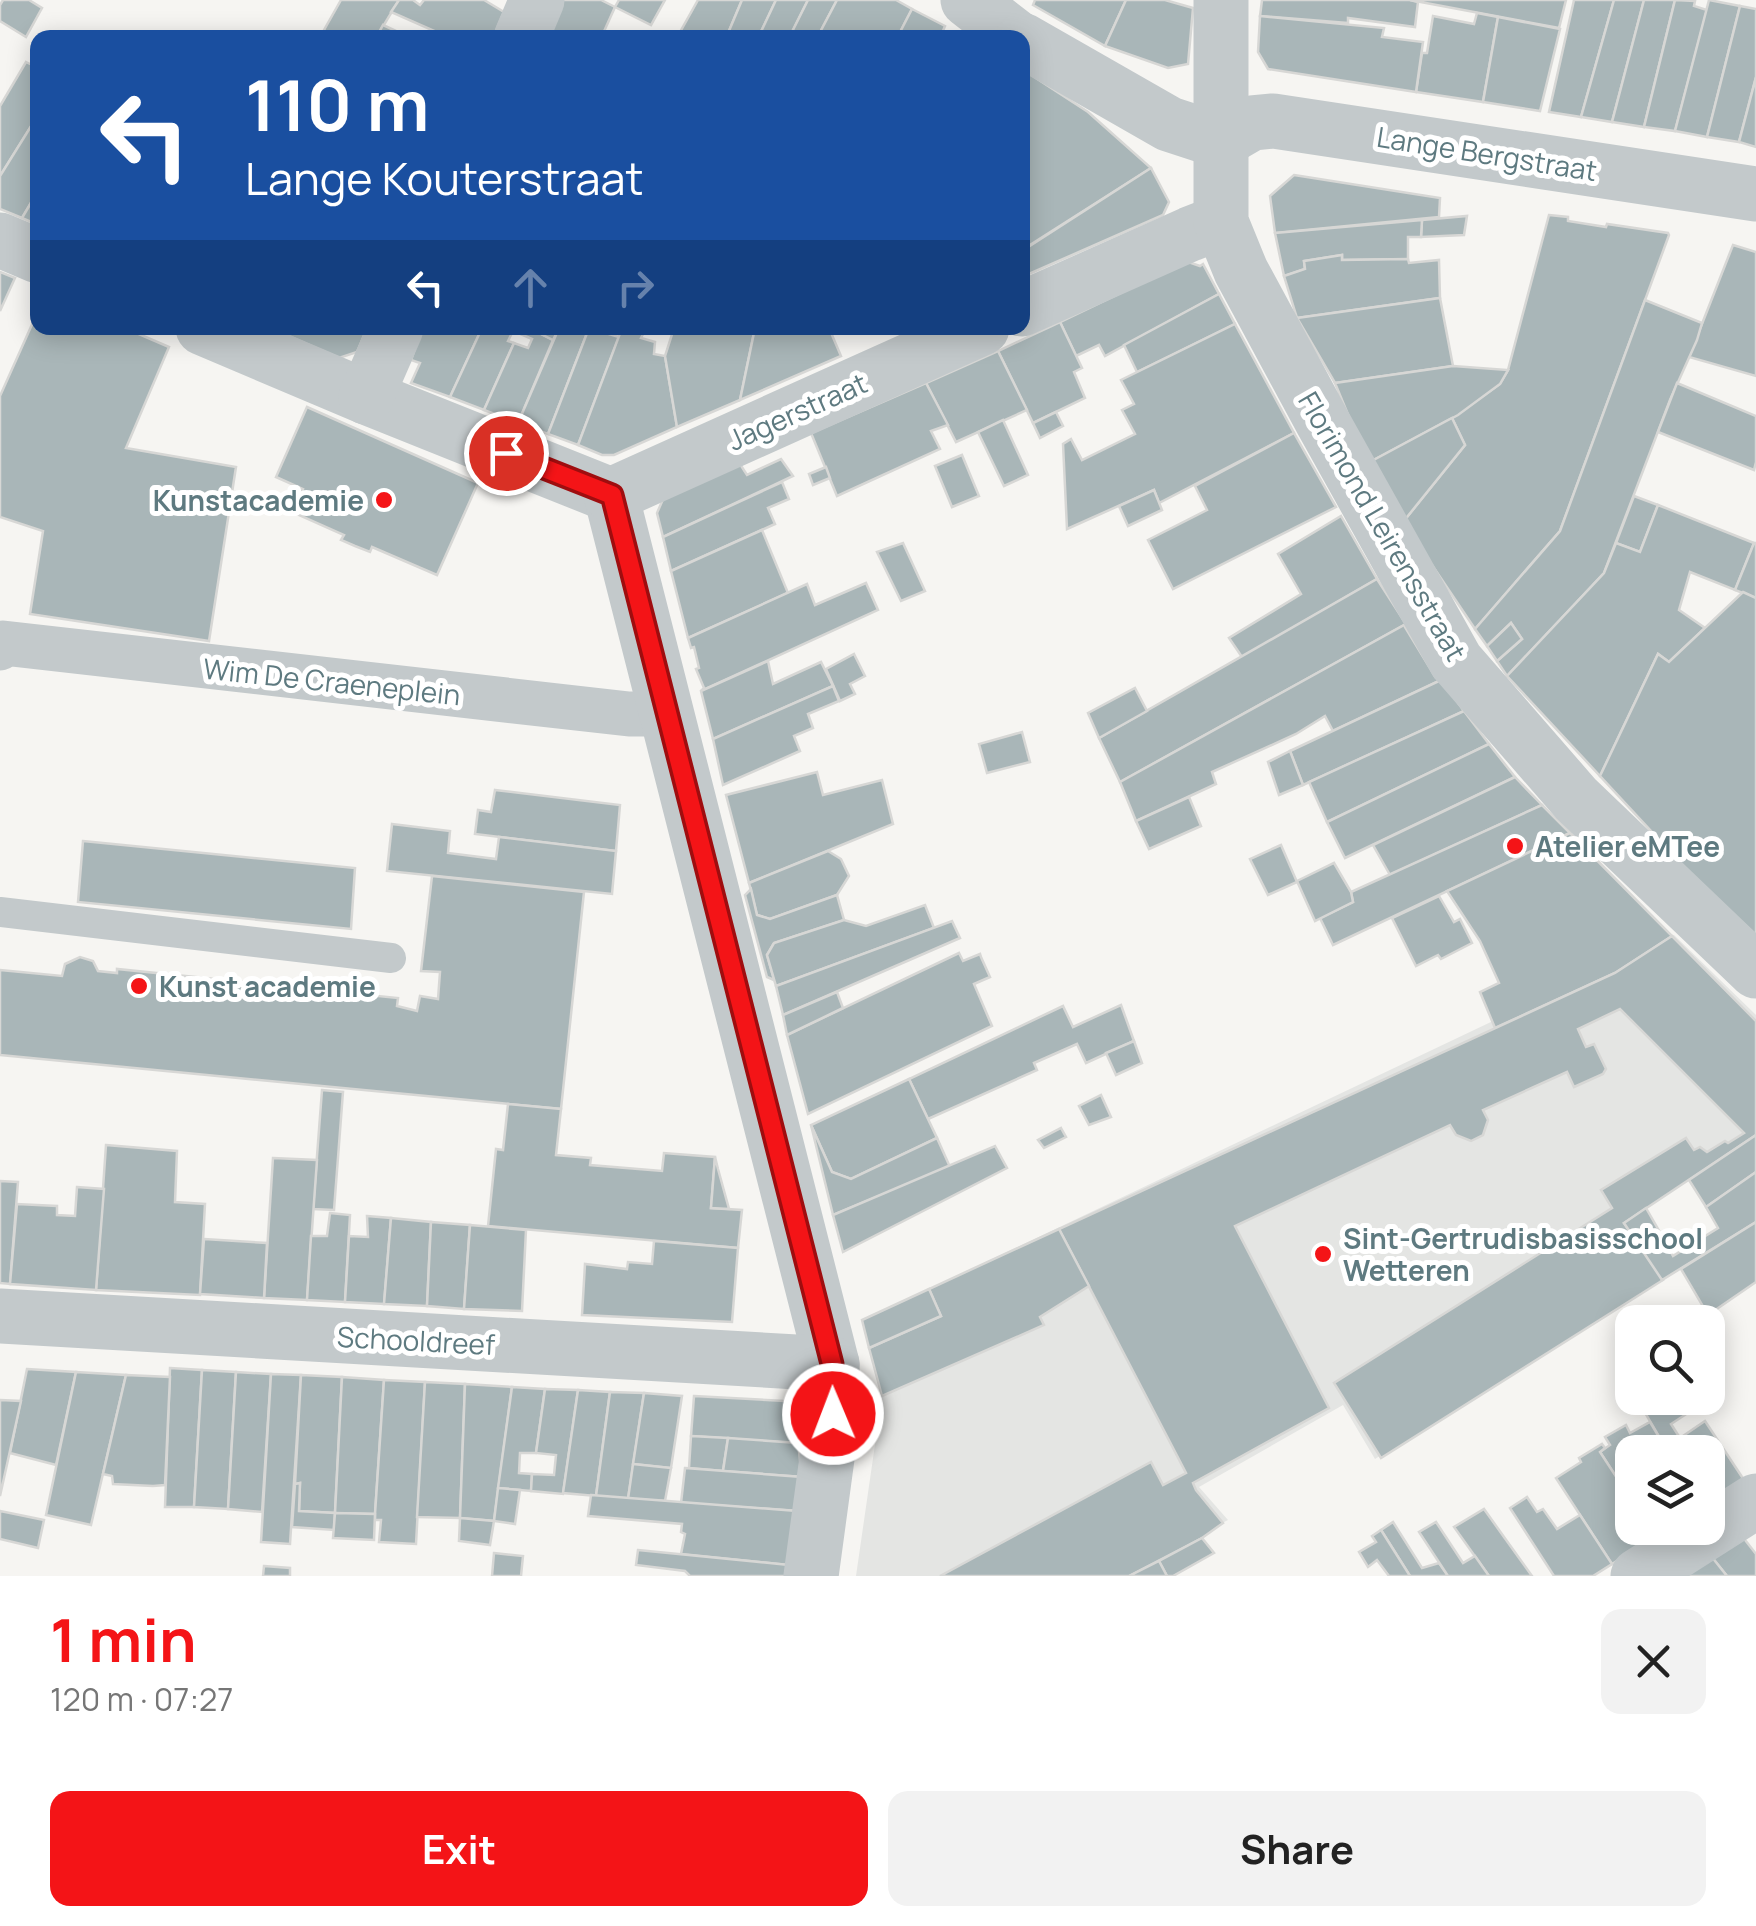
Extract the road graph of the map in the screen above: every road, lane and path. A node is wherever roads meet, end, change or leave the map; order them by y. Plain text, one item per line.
1 (537, 0) edge
2 (968, 0) edge
3 (1221, 0) edge
4 (524, 30) edge
5 (1008, 30) edge
6 (1030, 45) edge
7 (1221, 141) junction
8 (1756, 194) edge
9 (1221, 222) junction
10 (0, 240) edge
11 (30, 253) edge
12 (1030, 305) edge
13 (220, 335) edge
14 (393, 335) edge
15 (966, 335) edge
16 (366, 397) junction
17 (612, 495) junction
18 (0, 648) edge
19 (666, 714) junction
20 (0, 912) edge
21 (391, 958) dead end
22 (1756, 971) edge
23 (0, 1316) edge
24 (832, 1364) junction
25 (1756, 1501) edge
26 (811, 1576) edge
27 (1638, 1576) edge

1 - 4 street
2 - 5 street
3 - 7 street
6 - 7 street
7 - 8 street, Lange Bergstraat
7 - 9 street
9 - 12 street
9 - 22 street, Florimond Leirensstraat
10 - 11 street
13 - 16 street
14 - 16 street
15 - 17 street, Jagerstraat
16 - 17 street
17 - 19 street
18 - 19 street, Wim De Craeneplein
19 - 24 street
20 - 21 lane
23 - 24 street, Schooldreef
24 - 26 street
25 - 27 street

